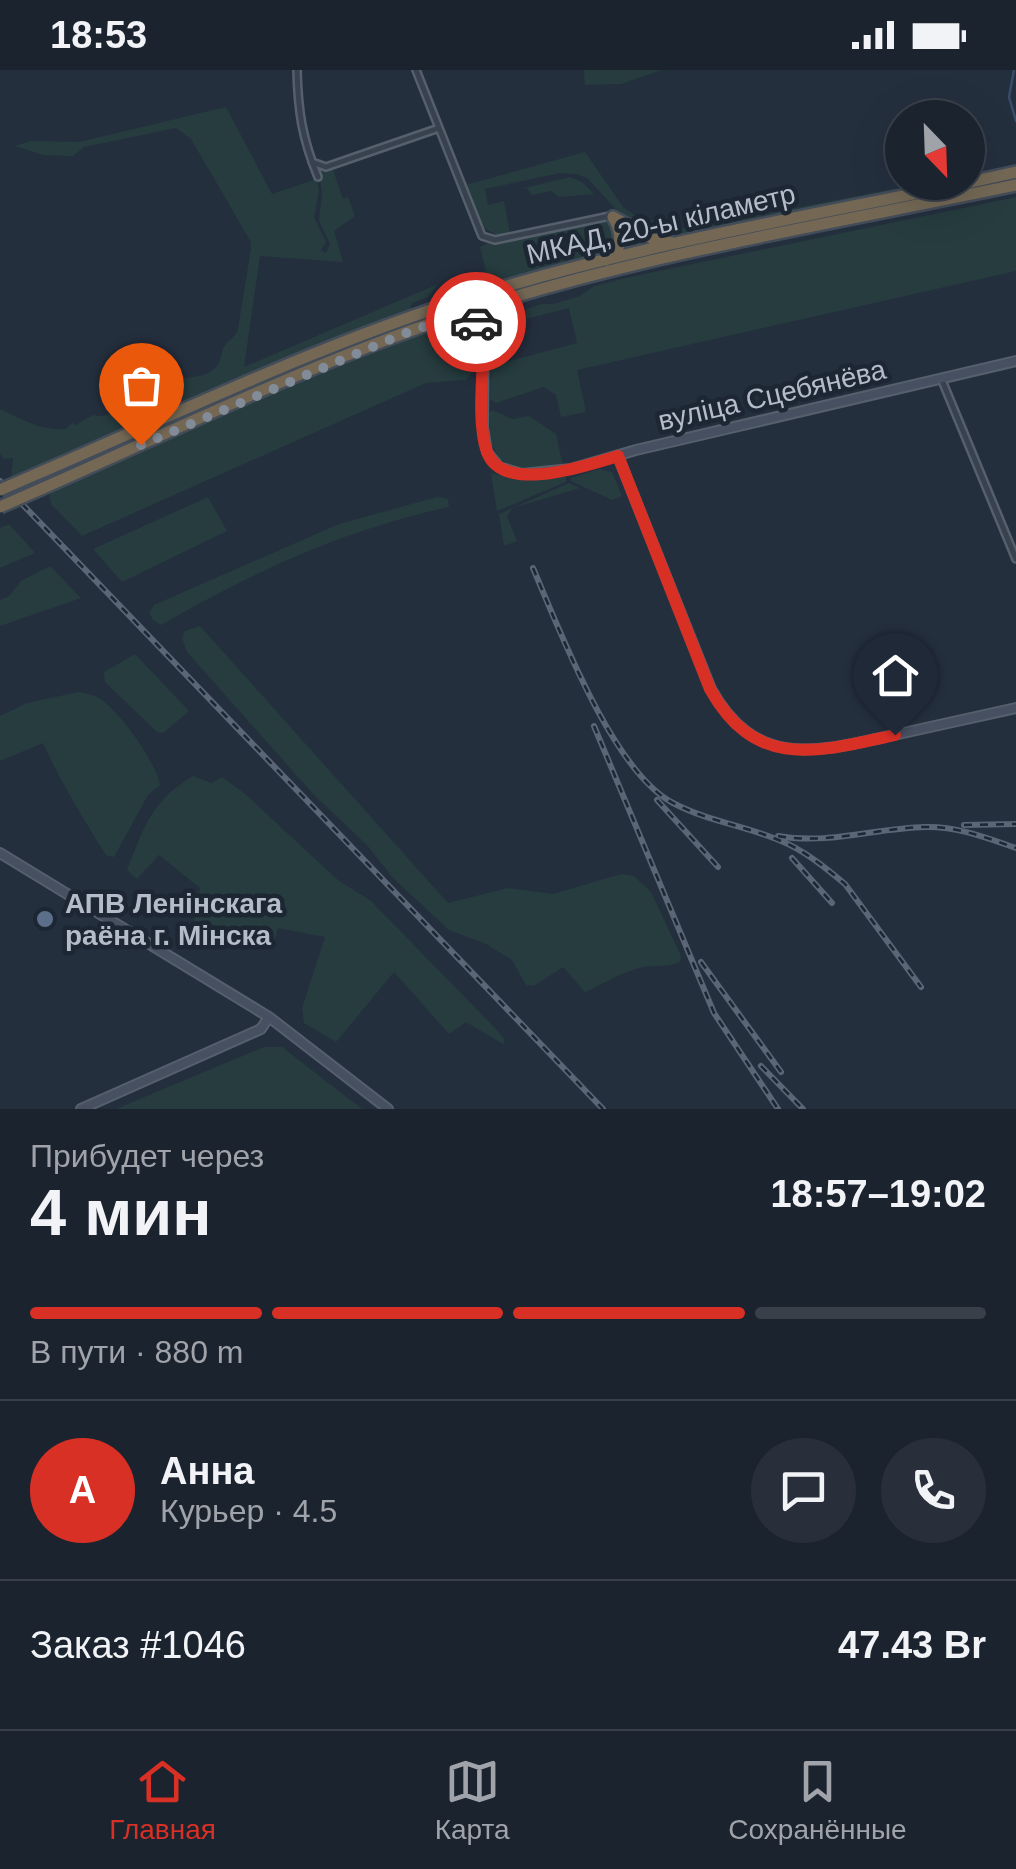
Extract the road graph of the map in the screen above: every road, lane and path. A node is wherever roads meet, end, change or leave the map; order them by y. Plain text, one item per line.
1 (298, 70) edge
2 (416, 70) edge
3 (438, 128) junction
4 (312, 162) junction
5 (1016, 172) edge
6 (318, 178) dead end
7 (1016, 185) edge
8 (613, 217) junction
9 (684, 243) junction
10 (601, 262) junction
11 (513, 298) junction
12 (448, 318) junction
13 (484, 333) junction
14 (1016, 360) edge
15 (940, 378) junction
16 (272, 380) junction
17 (618, 456) junction
18 (0, 490) edge
19 (0, 507) edge
20 (1016, 558) edge
21 (1016, 708) edge
22 (0, 853) edge
23 (269, 1018) junction
24 (81, 1109) edge
25 (388, 1109) edge

1 - 4 street
2 - 3 street
3 - 4 street
3 - 8 street
4 - 6 street
5 - 9 highway, МКАД, 20-ы кіламетр
7 - 11 highway, МКАД, 20-ы кіламетр
8 - 9 highway
8 - 10 highway
9 - 10 highway, МКАД, 20-ы кіламетр
10 - 16 highway, МКАД, 20-ы кіламетр
11 - 12 highway, МКАД, 20-ы кіламетр
11 - 13 highway
12 - 13 highway
12 - 16 highway, МКАД, 20-ы кіламетр
13 - 17 street, вуліца Сцебянёва
14 - 15 street, вуліца Сцебянёва
15 - 17 street, вуліца Сцебянёва
15 - 20 street
16 - 18 highway, bridge
16 - 19 highway, bridge
17 - 21 street
22 - 23 street
23 - 24 street
23 - 25 street

